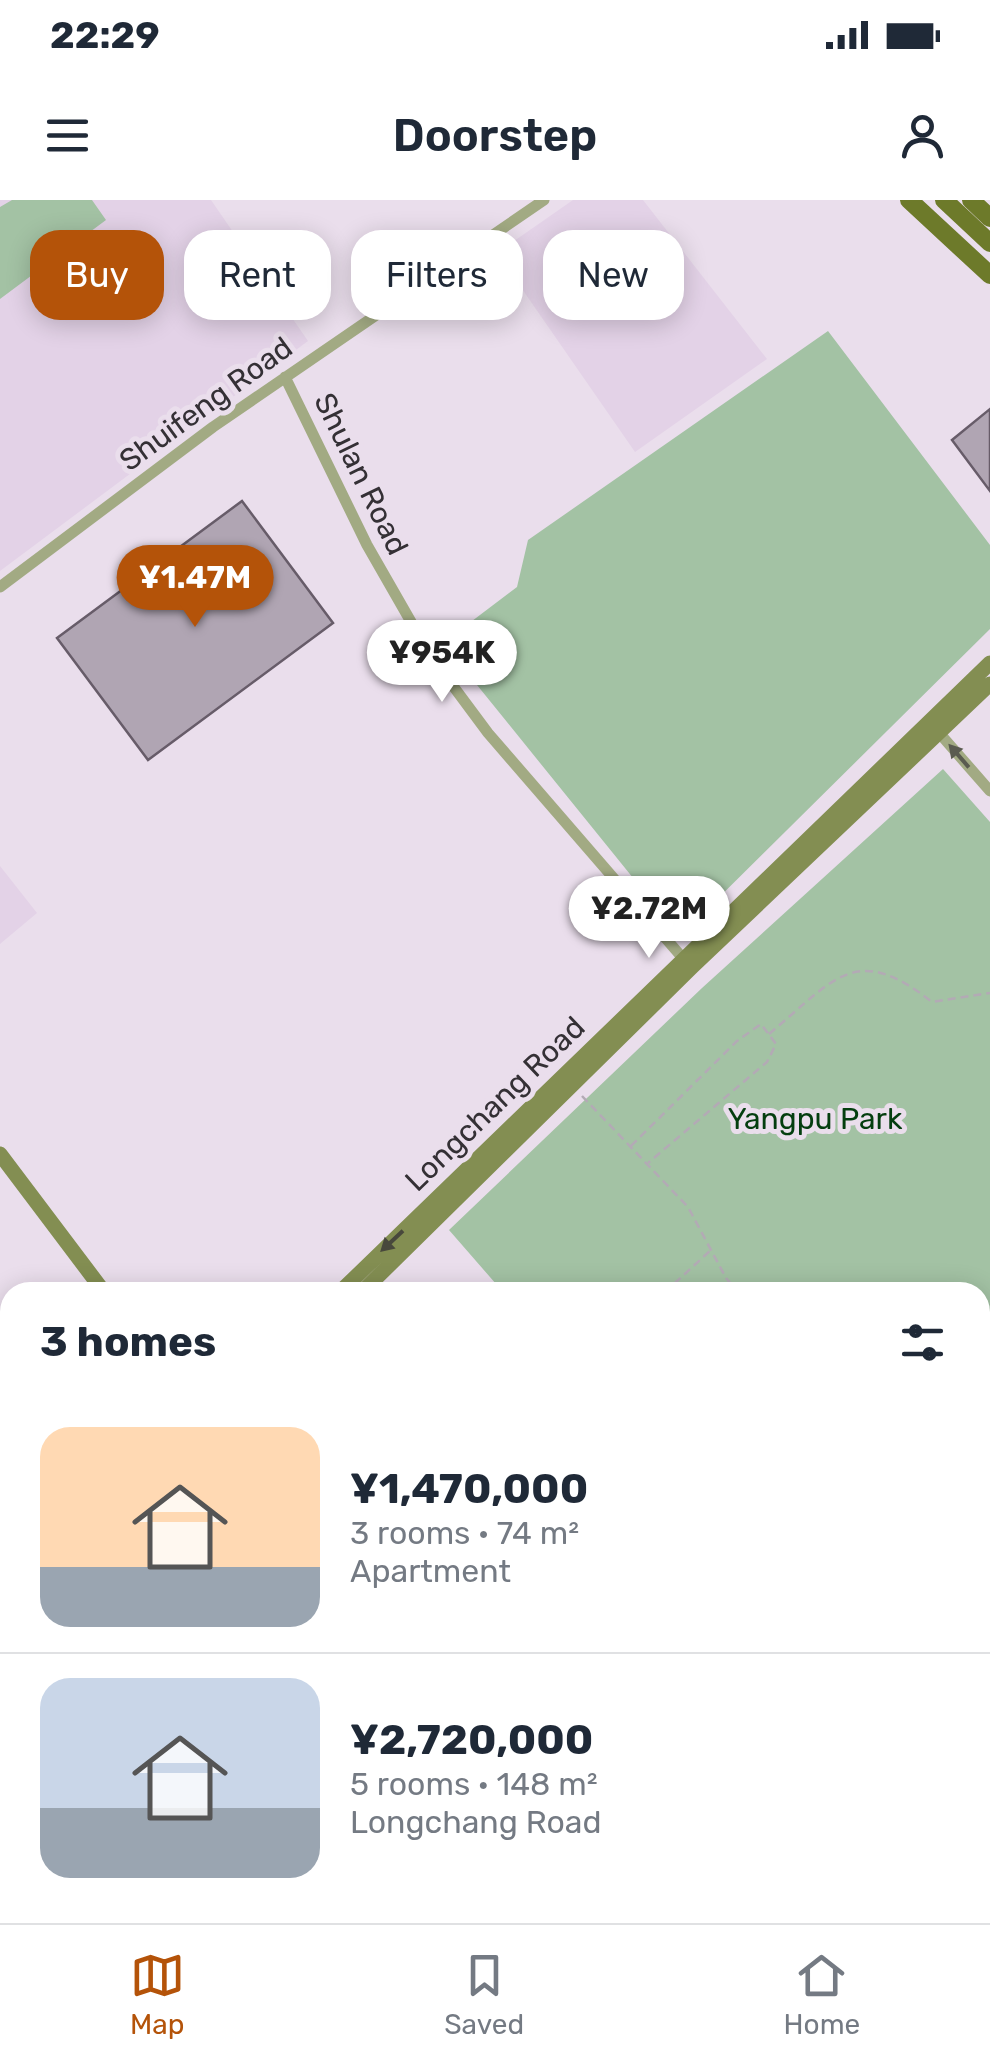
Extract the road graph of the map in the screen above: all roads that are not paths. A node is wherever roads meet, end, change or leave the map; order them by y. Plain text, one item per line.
1 (544, 200) edge
2 (909, 200) edge
3 (944, 200) edge
4 (971, 200) edge
5 (990, 218) edge
6 (990, 242) edge
7 (990, 275) edge
8 (285, 376) junction
9 (0, 587) edge
10 (990, 663) edge
11 (990, 684) edge
12 (933, 727) junction
13 (990, 792) edge
14 (687, 963) junction
15 (0, 1154) edge
16 (96, 1282) edge
17 (351, 1282) edge
18 (372, 1282) edge

1 - 8 street, Shuifeng Road
2 - 7 main road
3 - 6 main road
4 - 5 main road
8 - 9 street, Shuifeng Road
8 - 14 street, Shulan Road
10 - 12 main road, Longchang Road
11 - 12 main road, Longchang Road
13 -> 12 street
12 - 14 main road, Longchang Road
14 -> 17 main road, Longchang Road
14 - 18 main road, Longchang Road
15 - 16 main road

